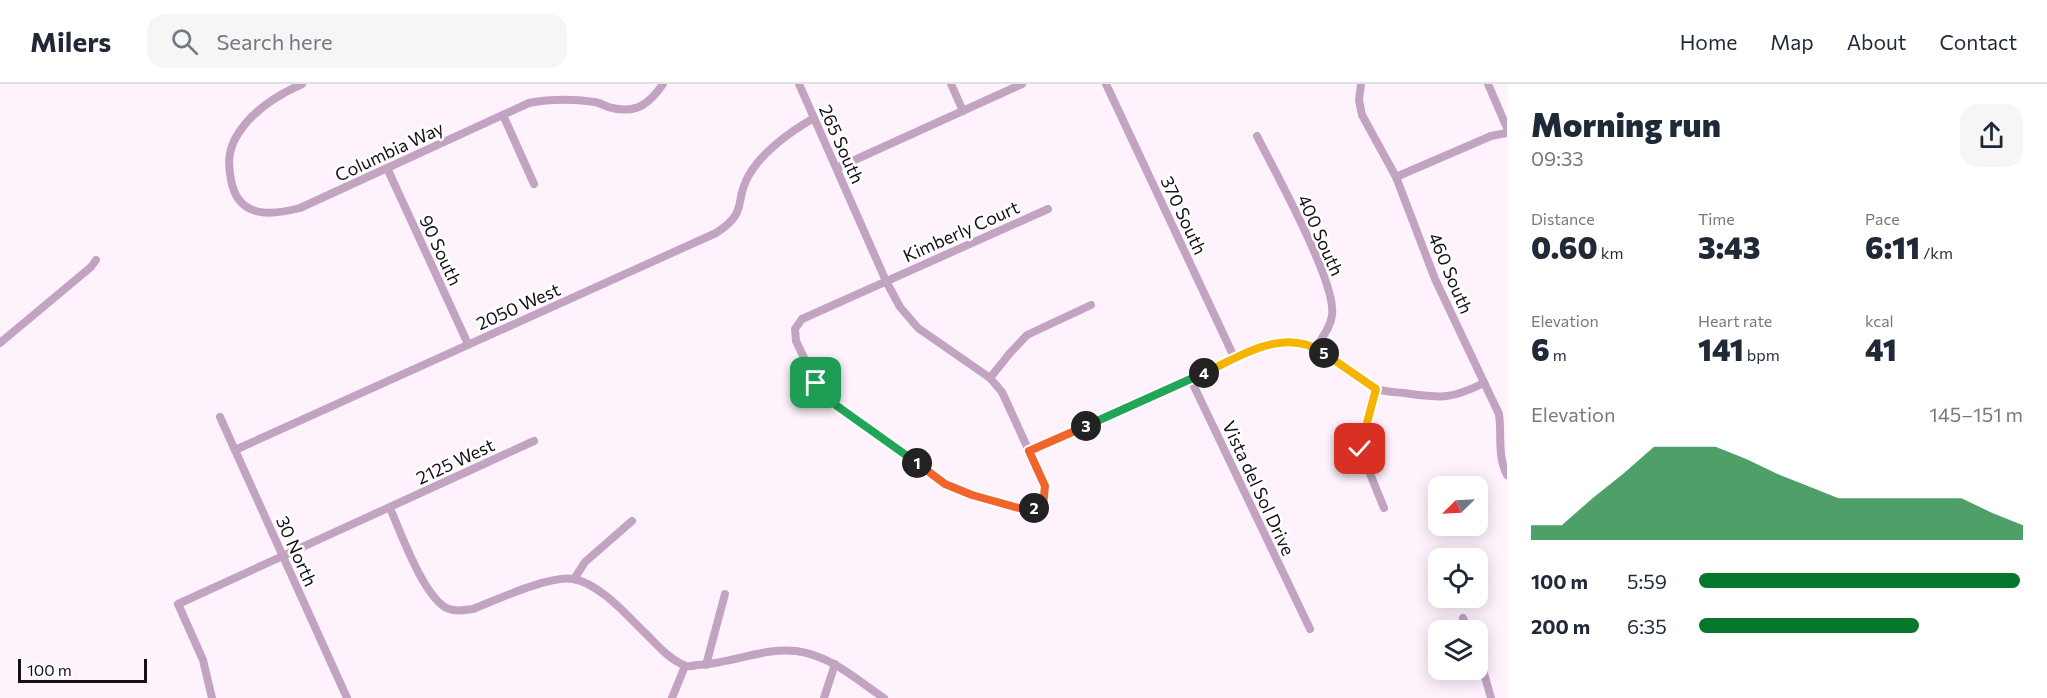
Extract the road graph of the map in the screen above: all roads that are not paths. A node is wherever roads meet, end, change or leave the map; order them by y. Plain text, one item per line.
1 (302, 84) edge
2 (663, 84) edge
3 (799, 84) edge
4 (951, 84) edge
5 (1022, 84) edge
6 (1106, 84) edge
7 (1361, 84) edge
8 (1488, 84) edge
9 (963, 111) junction
10 (503, 115) junction
11 (814, 118) junction
12 (1507, 128) edge
13 (1507, 133) edge
14 (1257, 136) dead end
15 (387, 168) junction
16 (837, 168) junction
17 (1396, 177) junction
18 (534, 184) dead end
19 (1048, 209) dead end
20 (96, 260) dead end
21 (886, 281) junction
22 (1091, 305) dead end
23 (0, 343) edge
24 (468, 344) junction
25 (1316, 348) junction
26 (1235, 359) junction
27 (990, 378) junction
28 (1191, 380) junction
29 (1484, 383) junction
30 (1376, 389) junction
31 (220, 417) dead end
32 (534, 441) dead end
33 (235, 450) junction
34 (1029, 451) junction
35 (1507, 475) edge
36 (390, 508) junction
37 (1384, 508) dead end
38 (632, 521) dead end
39 (282, 555) junction
40 (574, 579) junction
41 (725, 594) dead end
42 (1310, 629) dead end
43 (835, 664) junction
44 (706, 665) junction
45 (685, 666) junction
46 (1486, 680) edge
47 (212, 698) edge
48 (346, 698) edge
49 (672, 698) edge
50 (824, 698) edge
51 (884, 698) edge
52 (1491, 698) edge

1 - 15 street, Columbia Way
2 - 10 street, Columbia Way
3 - 11 street, 265 South
4 - 9 street
5 - 9 street
6 - 26 street, 370 South
7 - 17 street, 460 South
8 - 12 street
9 - 16 street
10 - 15 street, Columbia Way
10 - 18 street
11 - 16 street, 265 South
11 - 24 street, 2050 West
13 - 17 street
14 - 25 street, 400 South
15 - 24 street, 90 South
16 - 21 street, 265 South
17 - 29 street, 460 South
19 - 21 street, Kimberly Court
20 - 23 street
21 - 27 street, 265 South
21 - 34 street, Kimberly Court
22 - 27 street
24 - 33 street, 2050 West
25 - 26 street
25 - 30 street
26 - 28 street
27 - 34 street
28 - 34 street
28 - 42 street, Vista del Sol Drive
29 - 30 street
29 - 35 street, 460 South
30 - 37 street
31 - 33 street, 30 North
32 - 36 street, 2125 West
33 - 39 street, 30 North
36 - 39 street, 2125 West
36 - 40 street
38 - 40 street
39 - 47 street, 2125 West
39 - 48 street, 30 North
40 - 45 street
41 - 44 street
43 - 44 street
43 - 50 street
43 - 51 street
44 - 45 street
45 - 49 street
46 - 52 street

